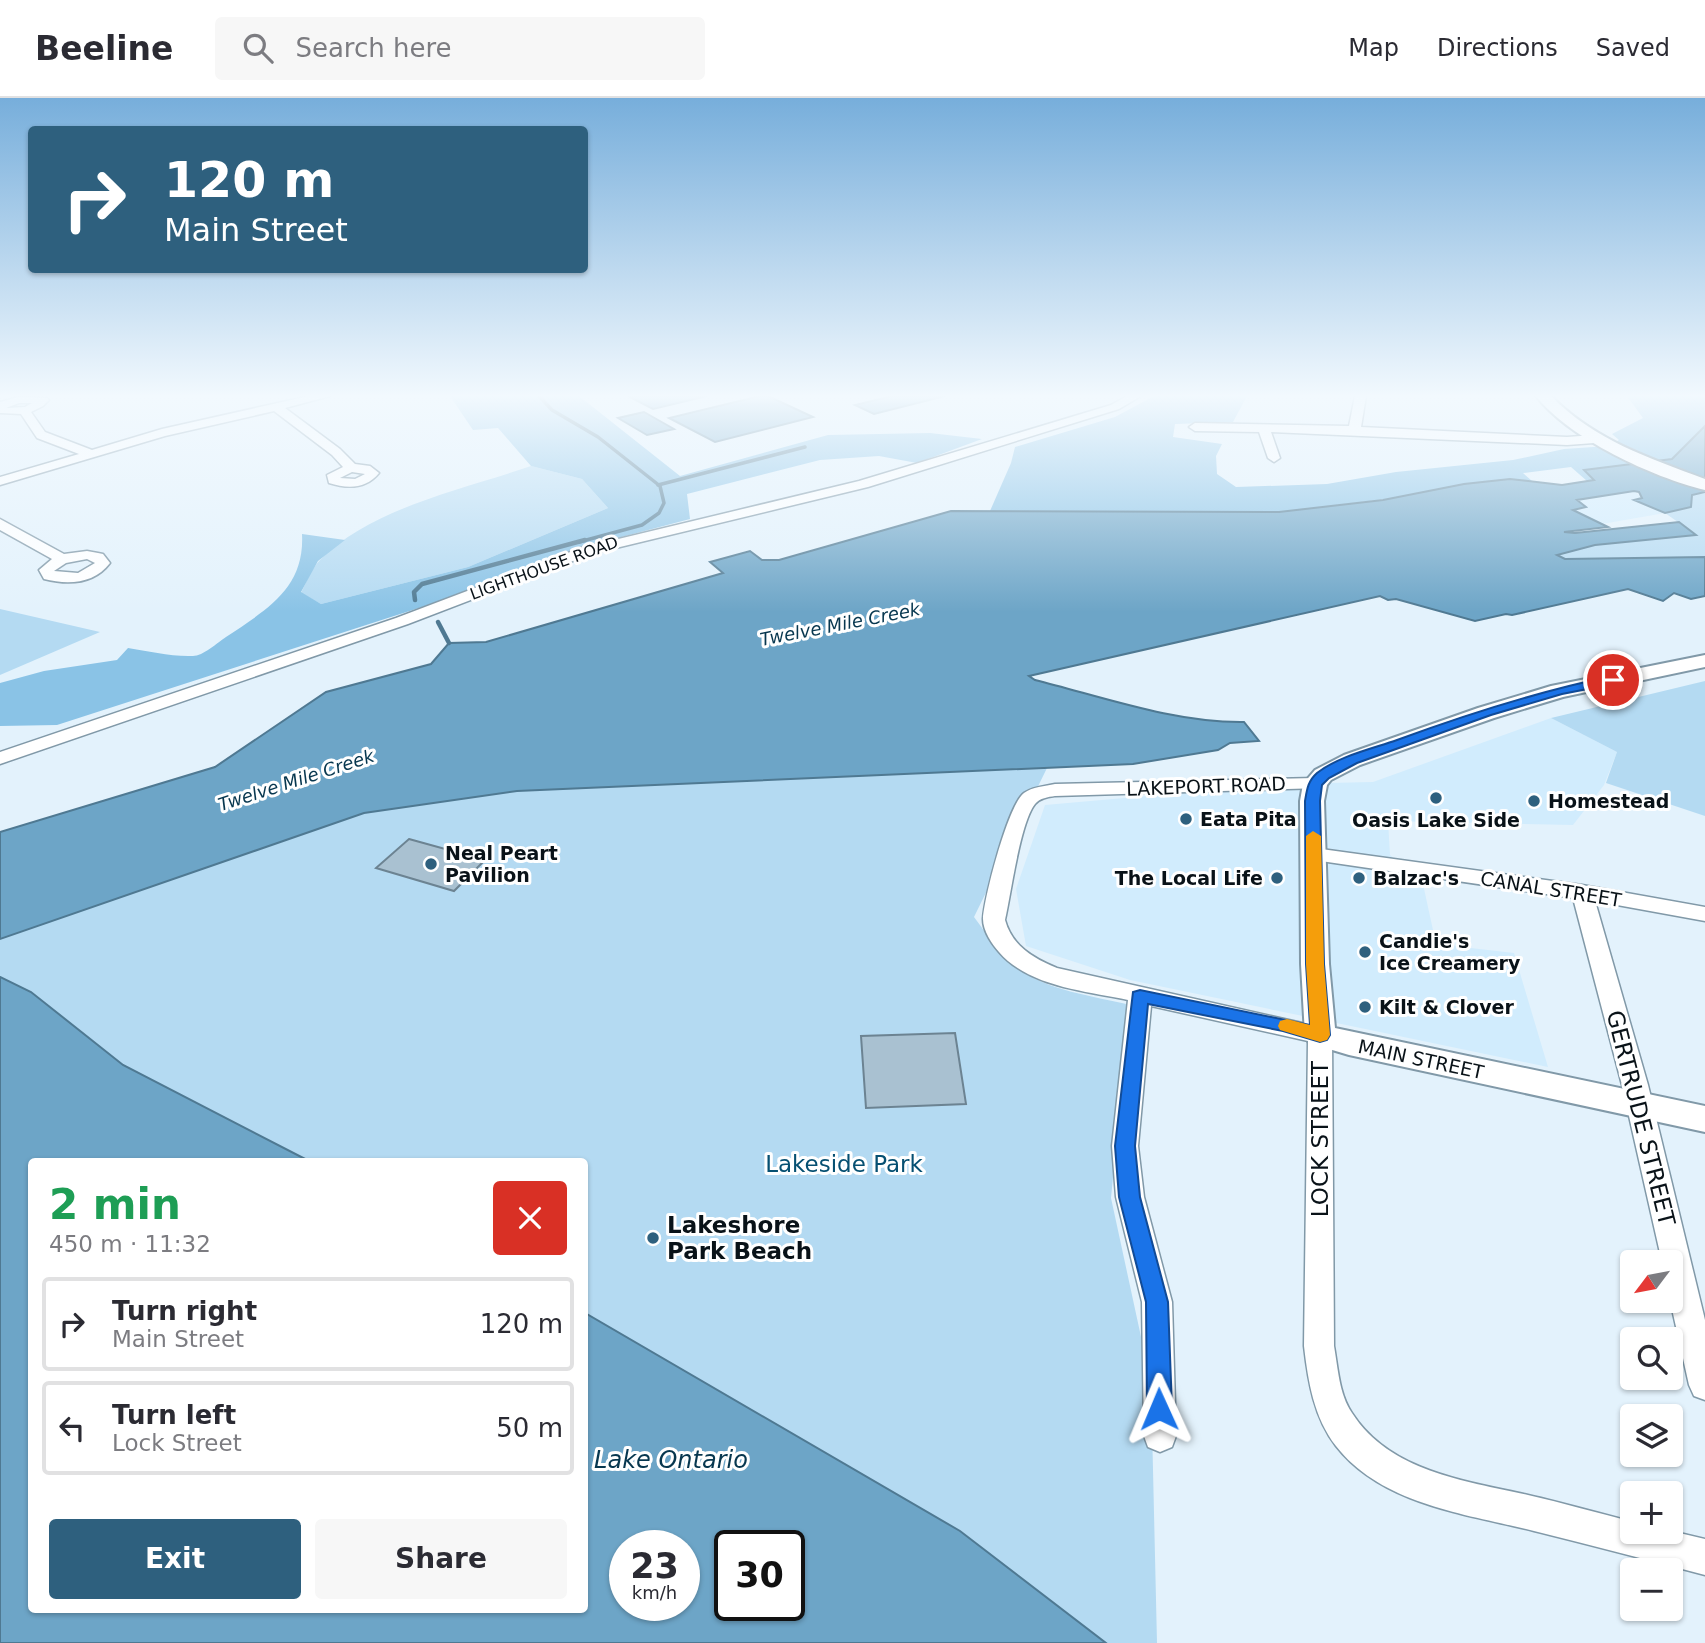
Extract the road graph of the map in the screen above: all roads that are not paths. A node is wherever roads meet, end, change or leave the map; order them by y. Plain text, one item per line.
1 (47, 468) edge
2 (915, 468) edge
3 (1664, 468) edge
4 (0, 481) edge
5 (1705, 485) edge
6 (0, 523) edge
7 (62, 559) dead end
8 (1705, 661) edge
9 (0, 758) edge
10 (1315, 784) junction
11 (1314, 854) junction
12 (1582, 892) junction
13 (1705, 914) edge
14 (1019, 959) joint
15 (1140, 996) junction
16 (1320, 1035) junction
17 (1641, 1107) junction
18 (1705, 1119) edge
19 (1705, 1385) edge
20 (1160, 1436) dead end
21 (1705, 1557) edge

1 - 4 street
2 - 9 street, LIGHTHOUSE ROAD
3 - 5 main road
6 - 7 street
8 - 10 main road, LAKEPORT ROAD
10 - 11 main road, LOCK STREET
10 - 14 street, LAKEPORT ROAD
11 - 12 street, CANAL STREET
11 - 16 main road, LOCK STREET
12 - 13 street, CANAL STREET
12 - 17 street, GERTRUDE STREET
14 - 15 street, MAIN STREET
15 - 16 street, MAIN STREET
15 - 20 street
16 - 17 main road, MAIN STREET
16 - 21 street, LOCK STREET
17 - 18 main road, MAIN STREET
17 - 19 street, GERTRUDE STREET

